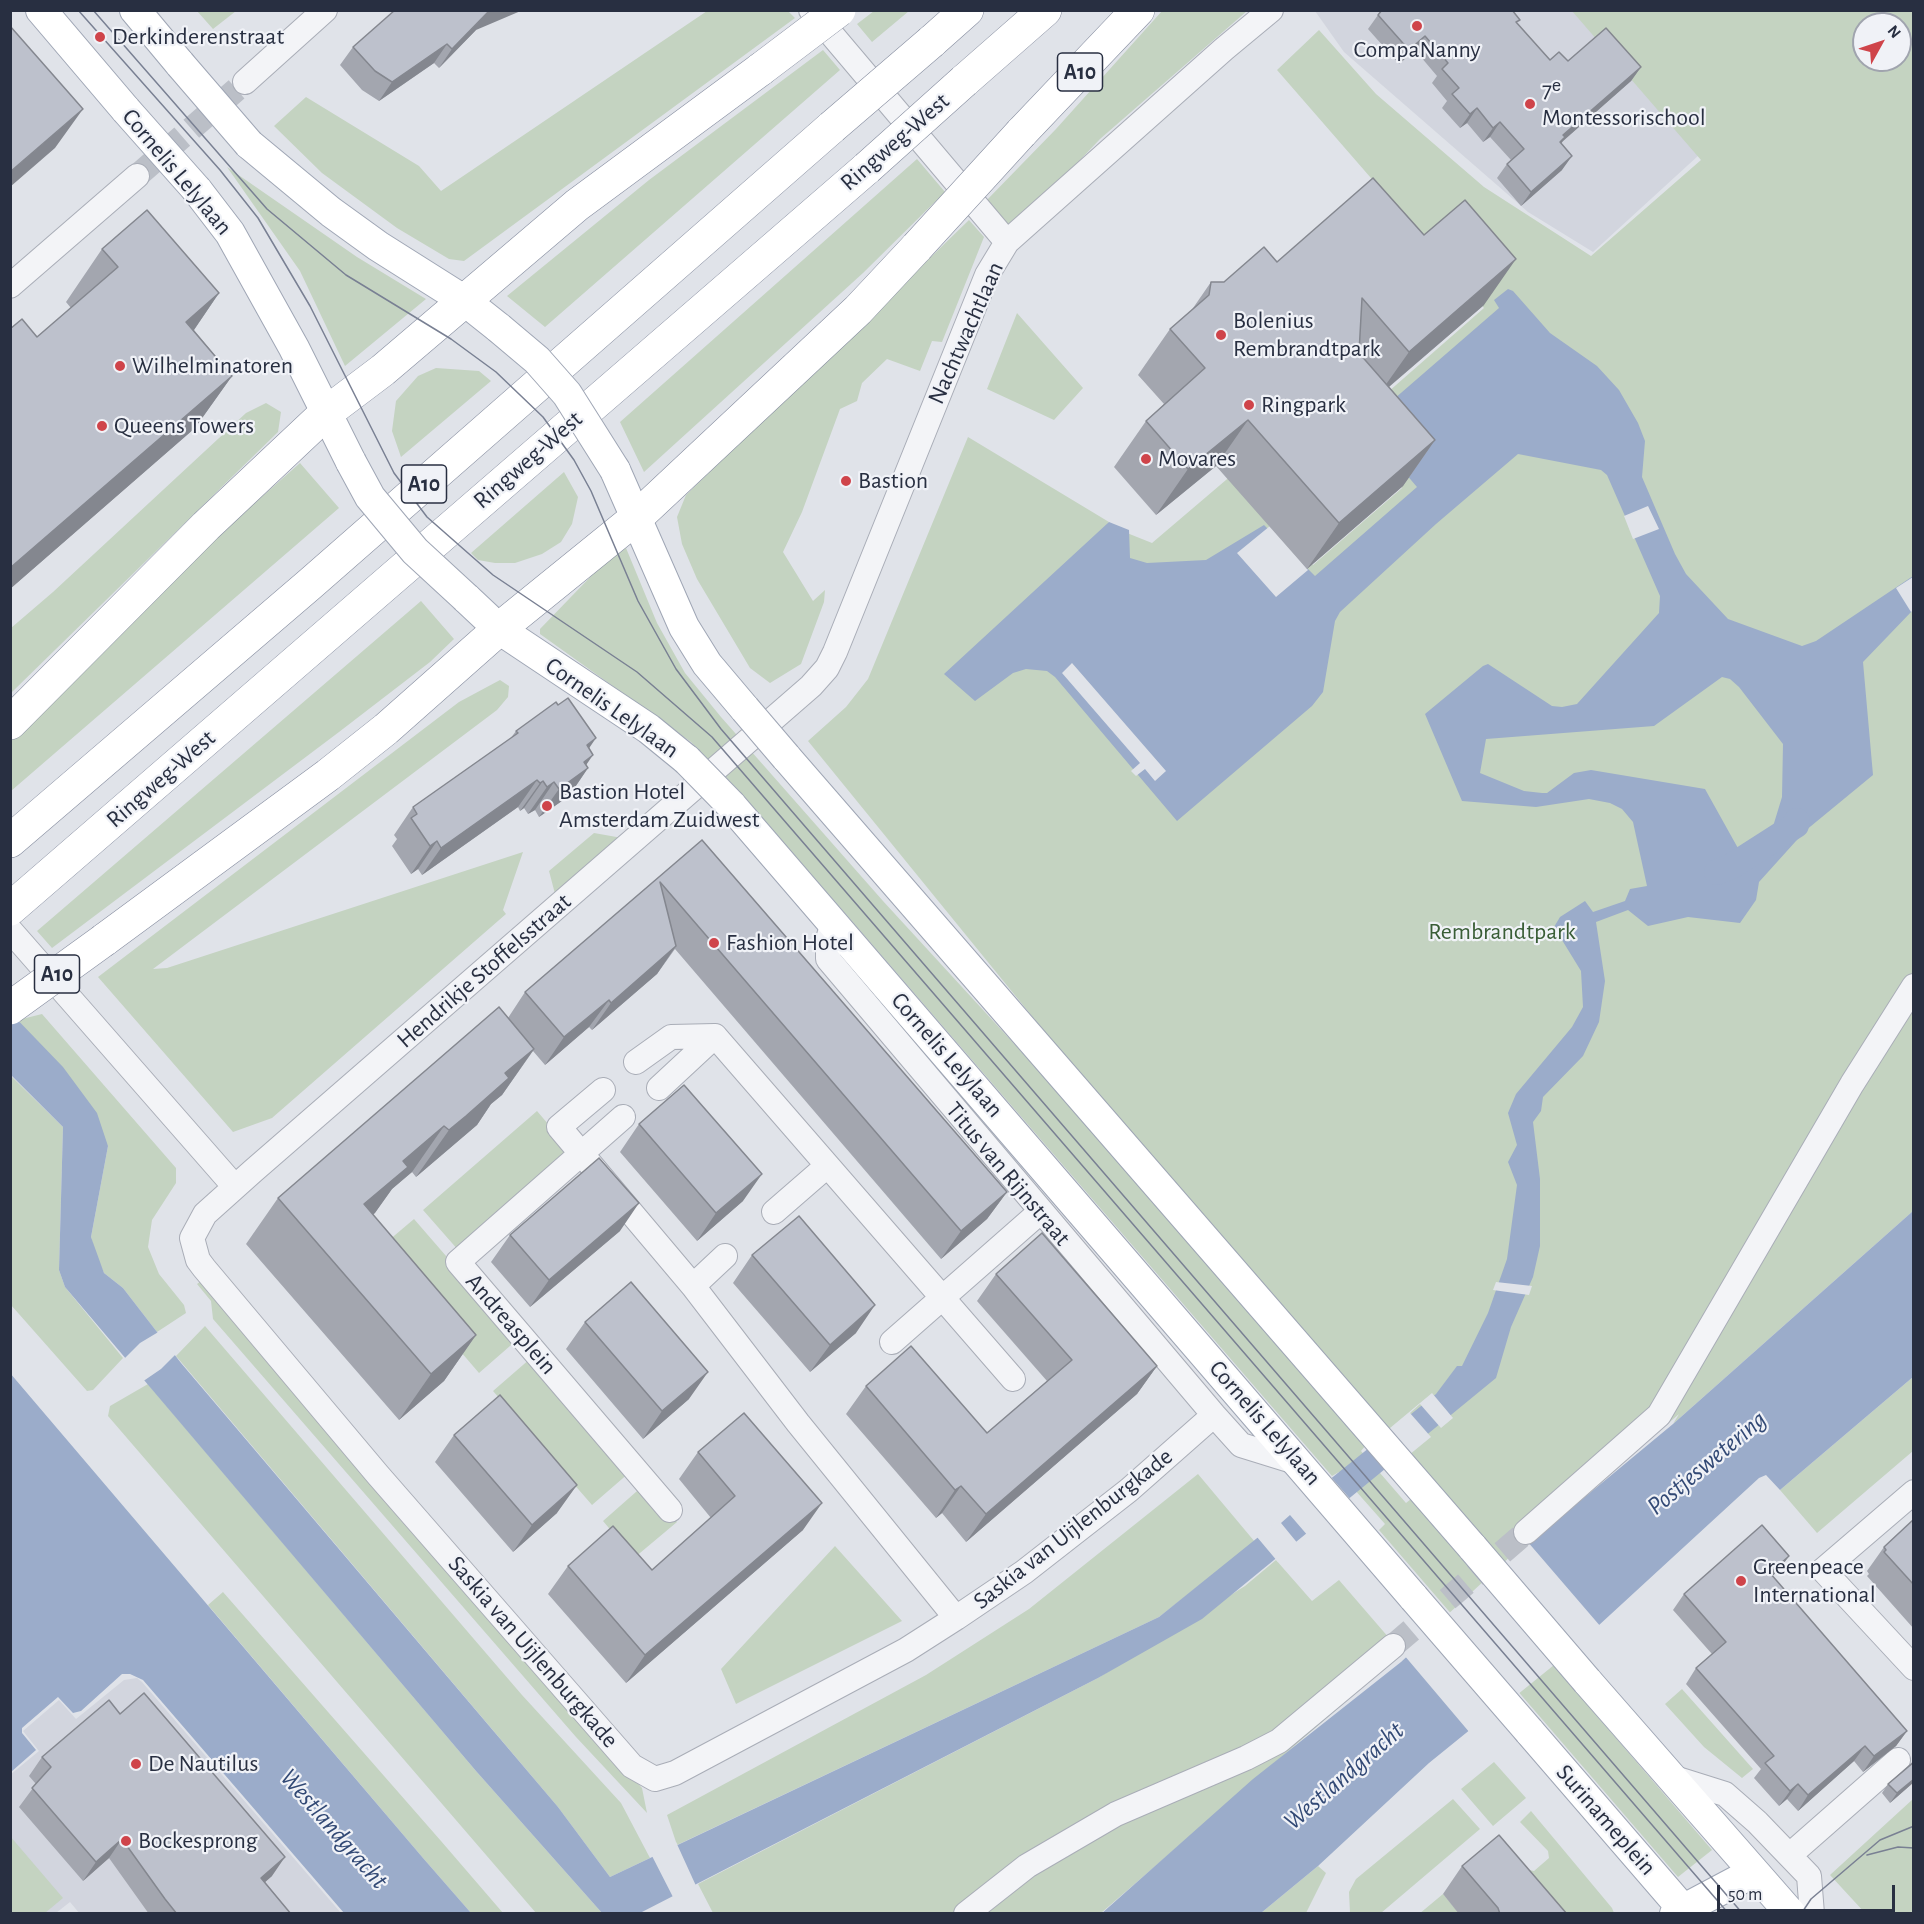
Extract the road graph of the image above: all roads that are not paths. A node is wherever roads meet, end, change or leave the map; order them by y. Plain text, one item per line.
1 (41, 10) edge
2 (135, 10) edge
3 (326, 10) edge
4 (811, 10) edge
5 (839, 10) edge
6 (967, 10) edge
7 (1045, 10) edge
8 (1138, 10) edge
9 (1271, 10) edge
10 (245, 82) tunnel mouth
11 (137, 176) tunnel mouth
12 (1007, 242) junction
13 (10, 286) edge
14 (465, 301) junction
15 (326, 413) junction
16 (636, 518) junction
17 (499, 629) junction
18 (10, 723) edge
19 (734, 755) joint
20 (13, 839) edge
21 (10, 909) edge
22 (833, 923) junction
23 (10, 930) edge
24 (1914, 986) edge
25 (10, 1008) edge
26 (715, 1036) junction
27 (636, 1062) dead end
28 (659, 1088) dead end
29 (603, 1090) dead end
30 (623, 1117) dead end
31 (582, 1154) junction
32 (827, 1166) junction
33 (235, 1187) junction
34 (774, 1212) dead end
35 (1040, 1212) junction
36 (725, 1256) dead end
37 (693, 1286) junction
38 (943, 1297) junction
39 (892, 1341) dead end
40 (1013, 1379) dead end
41 (1214, 1415) junction
42 (1299, 1463) junction
43 (1914, 1492) edge
44 (670, 1510) dead end
45 (1527, 1532) tunnel mouth
46 (956, 1618) junction
47 (1393, 1646) tunnel mouth
48 (1914, 1668) edge
49 (1529, 1731) joint
50 (1898, 1760) edge
51 (1668, 1776) junction
52 (1791, 1854) junction
53 (1754, 1872) junction
54 (1683, 1912) edge
55 (966, 1914) edge
56 (1720, 1914) edge
57 (1791, 1914) edge
58 (1812, 1914) edge

1 - 15 main road, Cornelis Lelylaan, bridge
2 - 14 main road, bridge
3 - 10 street
4 - 12 street
5 - 14 highway, bridge
6 - 20 highway, Ringweg-West / A10, bridge
7 - 21 highway, Ringweg-West / A10, bridge
8 - 16 highway, A10, bridge
9 - 12 street, Nachtwachtlaan
11 - 13 street
12 - 19 street, Nachtwachtlaan
14 - 15 highway
14 - 16 main road, bridge
15 - 17 main road, Cornelis Lelylaan, bridge
15 - 18 highway
16 - 17 highway
16 - 51 main road, bridge
17 - 22 main road, Cornelis Lelylaan, bridge
17 - 25 highway, A10, bridge
19 - 33 street, Hendrikje Stoffelsstraat
22 - 35 street, Titus van Rijnstraat
22 - 42 main road, Cornelis Lelylaan
23 - 33 street
24 - 45 street
26 - 27 street
26 - 28 street
26 - 32 street
29 - 31 street
30 - 31 street, Andreasplein
31 - 37 street
31 - 44 street, Andreasplein
32 - 34 street
32 - 38 street
33 - 46 street, Saskia van Uijlenburgkade
35 - 38 street
35 - 41 street, Titus van Rijnstraat
36 - 37 street
37 - 46 street
38 - 39 street
38 - 40 street
41 - 42 street
41 - 46 street, Saskia van Uijlenburgkade
42 - 49 main road, Cornelis Lelylaan, bridge
43 - 48 street
47 - 55 street
49 - 54 main road, Surinameplein
50 - 52 street
51 - 52 street
51 - 53 main road
52 - 58 street
53 - 54 main road, Surinameplein
53 - 56 main road
53 - 57 main road

